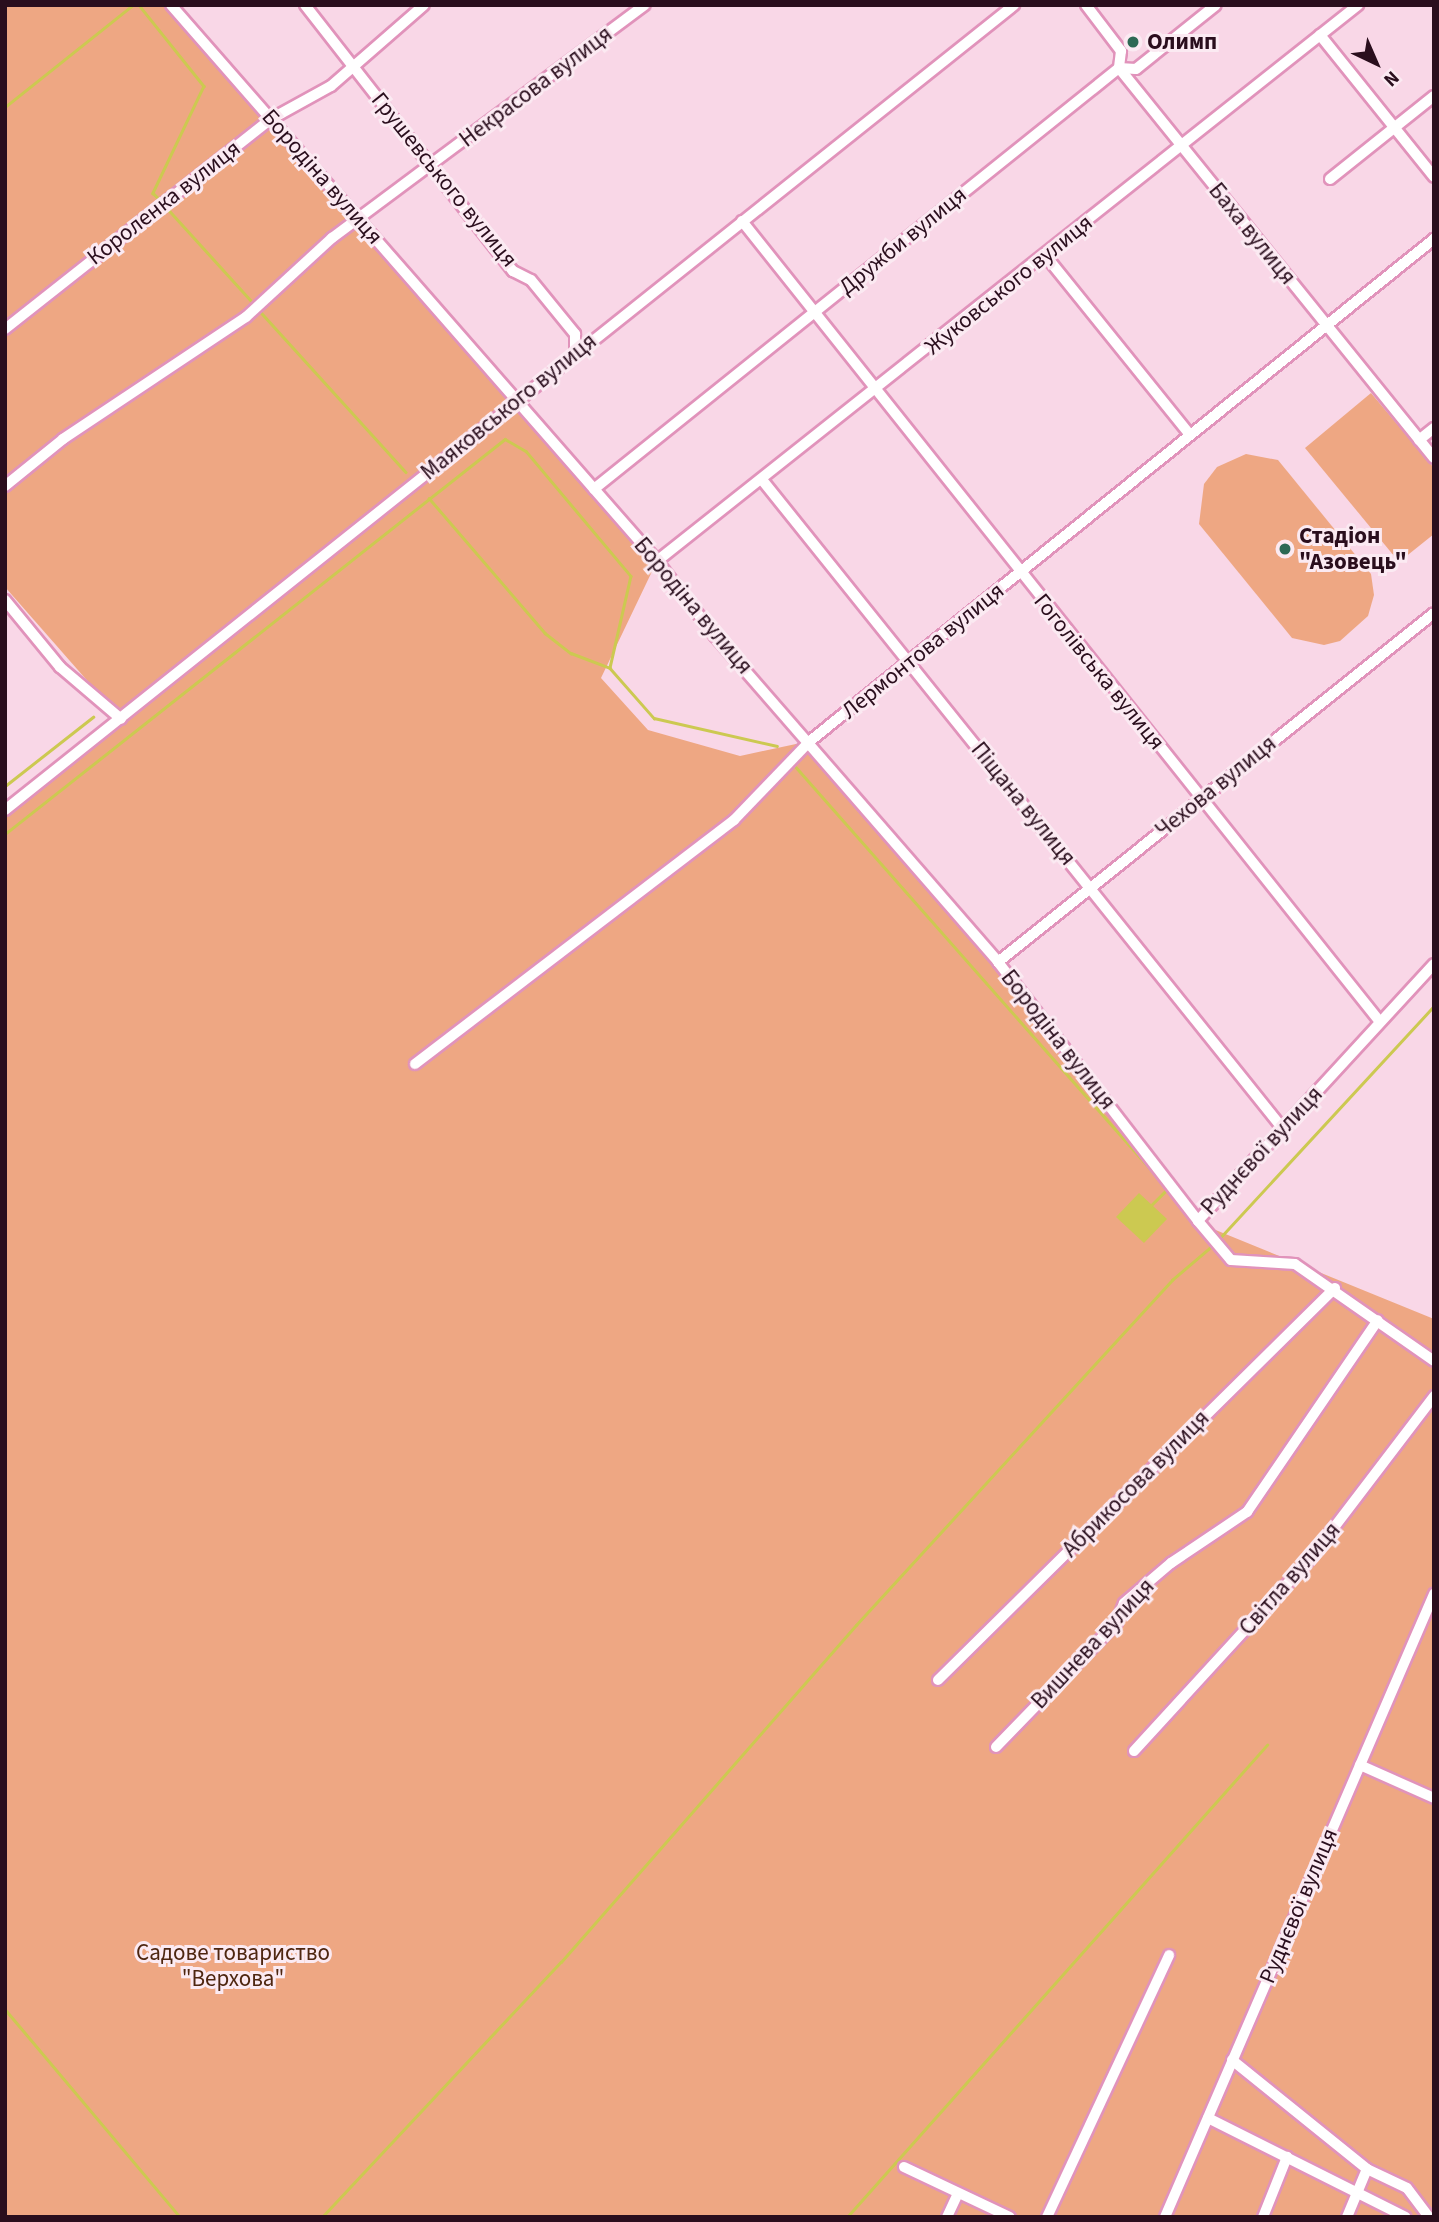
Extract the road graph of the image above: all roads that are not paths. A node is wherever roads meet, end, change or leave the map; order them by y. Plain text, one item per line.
1 (171, 5) edge
2 (305, 5) edge
3 (424, 5) edge
4 (645, 5) edge
5 (1014, 5) edge
6 (1086, 5) edge
7 (1216, 5) edge
8 (1358, 5) edge
9 (1320, 35) junction
10 (351, 65) junction
11 (1119, 68) junction
12 (1434, 96) edge
13 (271, 119) junction
14 (1395, 128) junction
15 (1181, 147) junction
16 (432, 165) junction
17 (1434, 177) edge
18 (1330, 179) dead end
19 (359, 220) junction
20 (742, 221) junction
21 (1434, 239) edge
22 (1045, 255) junction
23 (814, 312) junction
24 (1326, 326) junction
25 (5, 329) edge
26 (575, 354) junction
27 (876, 391) junction
28 (516, 400) junction
29 (1434, 428) edge
30 (1190, 435) junction
31 (1419, 440) junction
32 (1434, 458) edge
33 (763, 481) junction
34 (5, 486) edge
35 (594, 489) junction
36 (657, 561) junction
37 (1019, 573) junction
38 (5, 600) edge
39 (1434, 613) edge
40 (909, 662) junction
41 (121, 719) junction
42 (810, 741) junction
43 (1201, 799) junction
44 (5, 810) edge
45 (1090, 888) junction
46 (998, 962) junction
47 (1434, 964) edge
48 (1380, 1022) junction
49 (415, 1064) dead end
50 (1283, 1129) junction
51 (1200, 1226) junction
52 (1335, 1288) junction
53 (1378, 1320) junction
54 (1434, 1361) edge
55 (1434, 1396) edge
56 (1434, 1594) edge
57 (938, 1680) dead end
58 (996, 1747) dead end
59 (1134, 1751) dead end
60 (1360, 1765) junction
61 (1434, 1798) edge
62 (1169, 1955) dead end
63 (1232, 2060) junction
64 (1208, 2118) junction
65 (1287, 2157) junction
66 (904, 2167) dead end
67 (1367, 2169) junction
68 (958, 2193) junction
69 (1357, 2193) junction
70 (947, 2217) edge
71 (1010, 2217) edge
72 (1047, 2217) edge
73 (1165, 2217) edge
74 (1263, 2217) edge
75 (1347, 2217) edge
76 (1406, 2217) edge
77 (1429, 2217) edge

1 - 13 street, Бородіна вулиця
2 - 10 street, Грушевського вулиця
3 - 10 street, Короленка вулиця
4 - 16 street, Некрасова вулиця
5 - 20 street, Маяковського вулиця
6 - 11 street, Баха вулиця
7 - 11 street, Дружби вулиця
8 - 9 street, Жуковського вулиця
9 - 14 street
9 - 15 street, Жуковського вулиця
10 - 13 street, Короленка вулиця
10 - 16 street, Грушевського вулиця
11 - 15 street, Баха вулиця
11 - 23 street, Дружби вулиця
12 - 14 street
13 - 19 street, Бородіна вулиця
13 - 25 street, Короленка вулиця
14 - 17 street
14 - 18 street
15 - 22 street, Жуковського вулиця
15 - 24 street, Баха вулиця
16 - 19 street, Некрасова вулиця
16 - 26 street, Грушевського вулиця
19 - 28 street, Бородіна вулиця
19 - 34 street, Некрасова вулиця
20 - 23 street, Гоголівська вулиця
20 - 26 street, Маяковського вулиця
21 - 24 street, Лермонтова вулиця
22 - 27 street, Жуковського вулиця
22 - 30 street
23 - 27 street, Гоголівська вулиця
23 - 35 street, Дружби вулиця
24 - 30 street, Лермонтова вулиця
24 - 31 street, Баха вулиця
26 - 28 street, Маяковського вулиця
27 - 33 street, Жуковського вулиця
27 - 37 street, Гоголівська вулиця
28 - 35 street, Бородіна вулиця
28 - 41 street, Маяковського вулиця
29 - 31 street
30 - 37 street, Лермонтова вулиця
31 - 32 street, Баха вулиця
33 - 36 street, Жуковського вулиця
33 - 40 street, Піщана вулиця
35 - 36 street, Бородіна вулиця
36 - 42 street, Бородіна вулиця
37 - 40 street, Лермонтова вулиця
37 - 43 street, Гоголівська вулиця
38 - 41 street
39 - 43 street, Чехова вулиця
40 - 42 street, Лермонтова вулиця
40 - 45 street, Піщана вулиця
41 - 44 street, Маяковського вулиця
42 - 46 street, Бородіна вулиця
42 - 49 street, Лермонтова вулиця
43 - 45 street, Чехова вулиця
43 - 48 street, Гоголівська вулиця
45 - 46 street, Чехова вулиця
45 - 50 street, Піщана вулиця
46 - 51 street, Бородіна вулиця
47 - 48 street, Руднєвої вулиця
48 - 50 street, Руднєвої вулиця
50 - 51 street, Руднєвої вулиця
51 - 52 street, Руднєвої вулиця
52 - 53 street, Руднєвої вулиця
52 - 57 street, Абрикосова вулиця
53 - 54 street, Руднєвої вулиця
53 - 58 street, Вишнева вулиця
55 - 59 street, Світла вулиця
56 - 60 street, Руднєвої вулиця
60 - 61 street
60 - 63 street, Руднєвої вулиця
62 - 72 street
63 - 64 street, Руднєвої вулиця
63 - 67 street
64 - 65 street
64 - 73 street, Руднєвої вулиця
65 - 69 street
65 - 74 street
66 - 68 street
67 - 69 street
67 - 77 street
68 - 70 street
68 - 71 street
69 - 75 street
69 - 76 street

